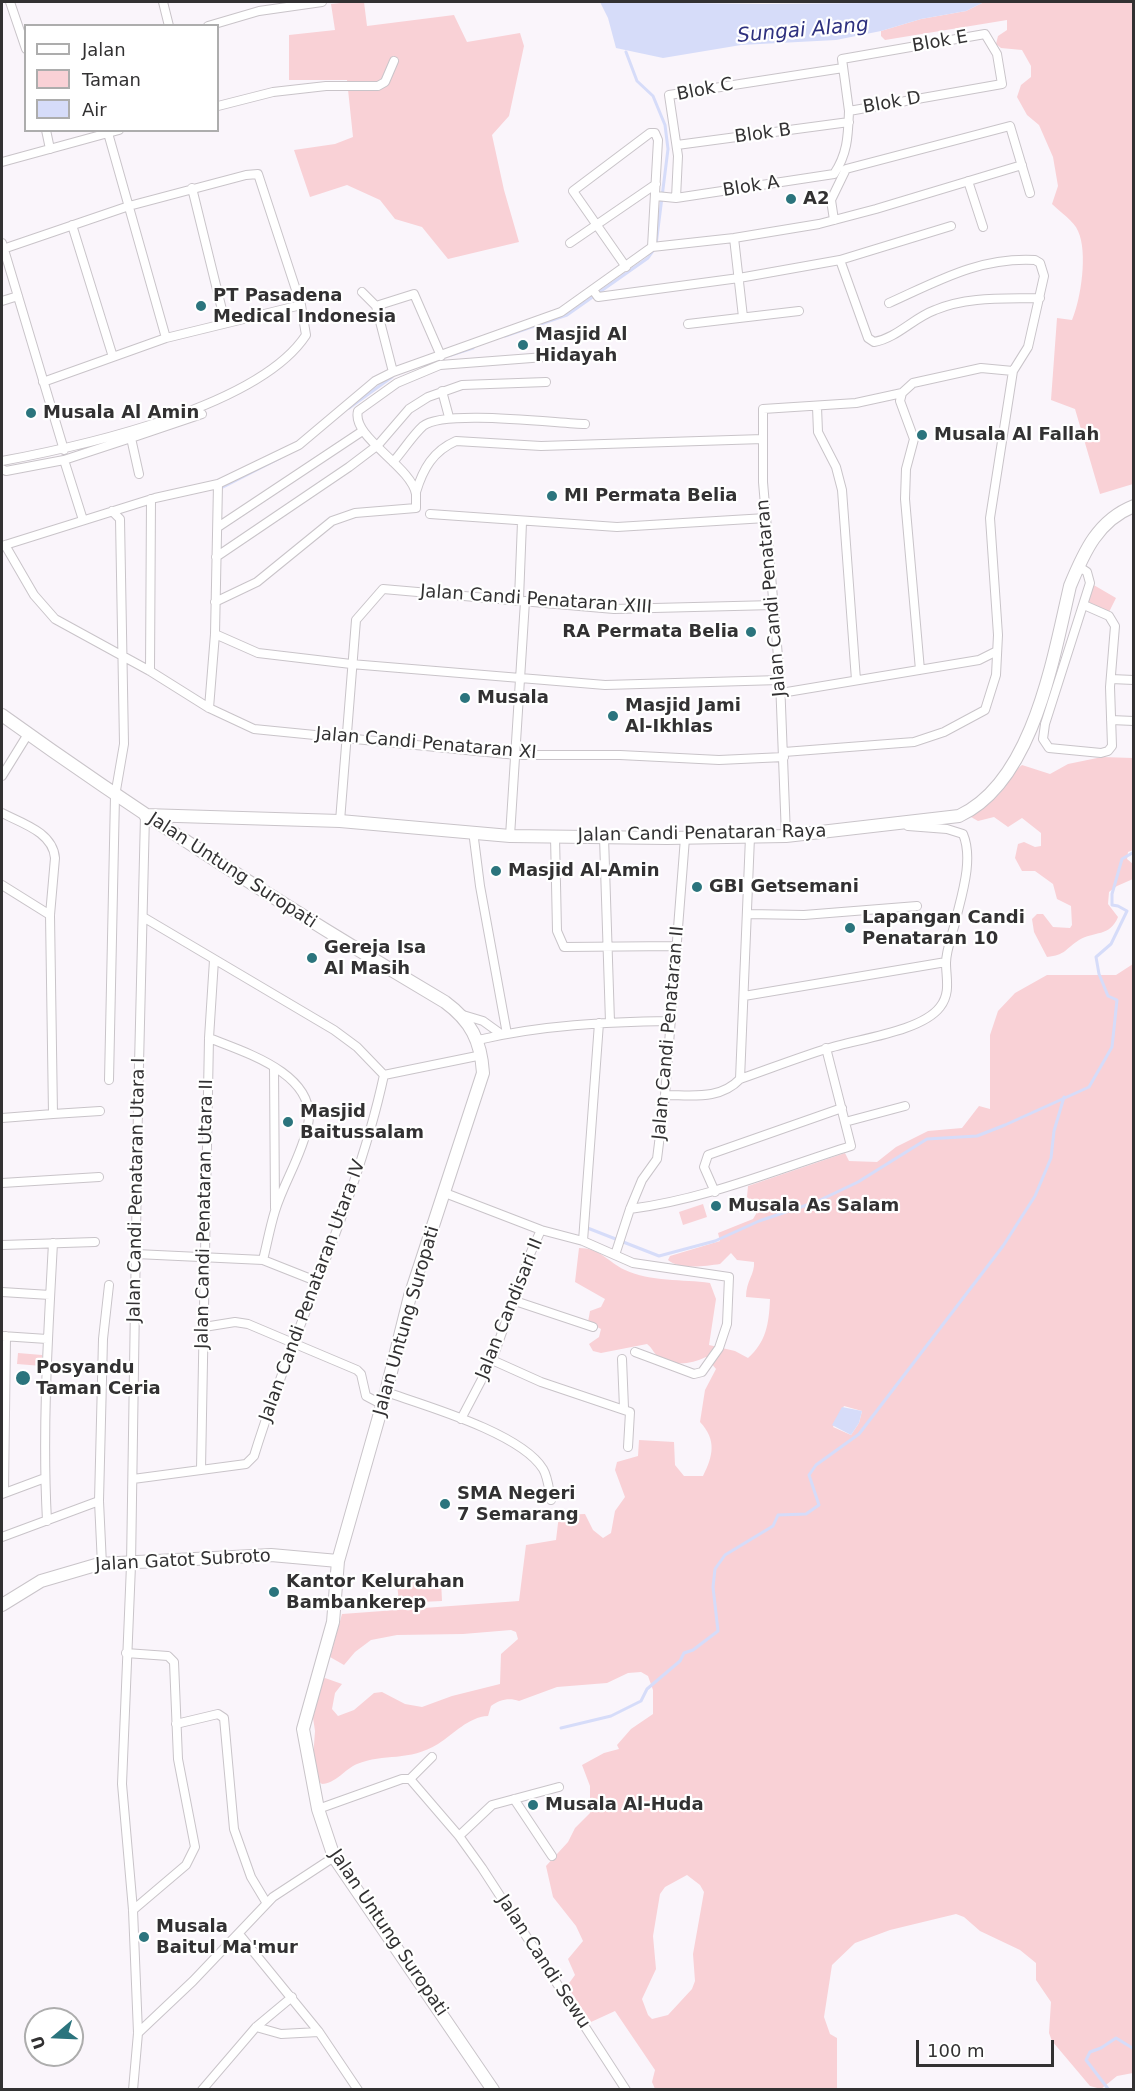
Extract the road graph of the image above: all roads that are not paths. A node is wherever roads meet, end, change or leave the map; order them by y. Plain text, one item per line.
1 (10, 2) edge
2 (163, 2) edge
3 (322, 2) edge
4 (168, 24) edge
5 (215, 24) edge
6 (24, 43) edge
7 (394, 61) dead end
8 (842, 63) junction
9 (1002, 84) joint
10 (219, 106) edge
11 (849, 111) junction
12 (849, 122) junction
13 (46, 132) edge
14 (112, 132) edge
15 (108, 133) junction
16 (677, 146) junction
17 (50, 149) junction
18 (2, 162) edge
19 (1022, 165) junction
20 (834, 174) joint
21 (968, 180) junction
22 (656, 184) junction
23 (192, 188) junction
24 (1030, 193) dead end
25 (665, 197) junction
26 (129, 206) junction
27 (834, 220) junction
28 (72, 225) junction
29 (596, 225) junction
30 (951, 226) dead end
31 (983, 227) dead end
32 (734, 238) junction
33 (570, 243) dead end
34 (2, 246) edge
35 (655, 247) junction
36 (840, 260) junction
37 (626, 267) junction
38 (739, 278) junction
39 (362, 292) dead end
40 (595, 294) junction
41 (18, 296) junction
42 (1040, 298) junction
43 (2, 301) edge
44 (890, 303) dead end
45 (301, 305) junction
46 (376, 306) junction
47 (799, 311) dead end
48 (743, 317) junction
49 (225, 322) junction
50 (688, 324) dead end
51 (166, 338) junction
52 (572, 355) dead end
53 (441, 356) junction
54 (113, 357) junction
55 (1013, 371) junction
56 (393, 372) junction
57 (43, 382) junction
58 (546, 382) dead end
59 (442, 391) junction
60 (902, 393) junction
61 (815, 406) junction
62 (202, 414) dead end
63 (449, 417) junction
64 (585, 424) dead end
65 (361, 432) junction
66 (131, 438) junction
67 (763, 439) junction
68 (378, 445) junction
69 (64, 450) junction
70 (64, 460) junction
71 (2, 461) edge
72 (393, 462) junction
73 (2, 470) edge
74 (140, 474) dead end
75 (218, 484) junction
76 (416, 492) junction
77 (151, 499) junction
78 (1134, 506) edge
79 (112, 511) junction
80 (429, 514) dead end
81 (766, 518) junction
82 (83, 520) junction
83 (522, 522) junction
84 (218, 527) junction
85 (3, 546) edge
86 (216, 557) junction
87 (1078, 566) junction
88 (522, 600) junction
89 (215, 602) junction
90 (774, 605) junction
91 (1084, 605) junction
92 (215, 634) junction
93 (995, 652) junction
94 (122, 658) junction
95 (351, 664) junction
96 (920, 670) junction
97 (150, 671) junction
98 (521, 677) junction
99 (780, 680) junction
100 (856, 680) junction
101 (1112, 680) junction
102 (1134, 680) edge
103 (781, 693) junction
104 (209, 708) junction
105 (2, 715) edge
106 (1111, 720) junction
107 (1134, 721) edge
108 (28, 734) junction
109 (347, 738) junction
110 (517, 755) junction
111 (784, 755) junction
112 (2, 776) edge
113 (116, 796) junction
114 (2, 813) edge
115 (145, 815) junction
116 (340, 821) junction
117 (898, 825) junction
118 (473, 831) junction
119 (510, 836) junction
120 (555, 836) junction
121 (786, 836) junction
122 (604, 837) junction
123 (750, 837) junction
124 (684, 838) junction
125 (2, 885) edge
126 (917, 906) dead end
127 (748, 914) junction
128 (50, 915) junction
129 (143, 917) junction
130 (607, 946) junction
131 (677, 946) junction
132 (214, 960) junction
133 (946, 962) junction
134 (744, 996) junction
135 (463, 1015) junction
136 (671, 1021) junction
137 (610, 1022) junction
138 (599, 1023) junction
139 (504, 1034) junction
140 (208, 1038) junction
141 (478, 1040) junction
142 (826, 1048) junction
143 (482, 1054) junction
144 (274, 1066) junction
145 (384, 1075) junction
146 (740, 1079) junction
147 (109, 1080) dead end
148 (665, 1095) junction
149 (905, 1106) dead end
150 (842, 1108) junction
151 (100, 1111) dead end
152 (49, 1114) junction
153 (2, 1118) edge
154 (845, 1122) junction
155 (99, 1177) dead end
156 (2, 1183) edge
157 (715, 1192) junction
158 (445, 1193) junction
159 (630, 1209) junction
160 (275, 1211) junction
161 (542, 1230) junction
162 (583, 1241) junction
163 (95, 1242) dead end
164 (53, 1243) junction
165 (2, 1245) edge
166 (616, 1251) junction
167 (136, 1254) junction
168 (204, 1257) junction
169 (263, 1260) junction
170 (316, 1281) junction
171 (109, 1285) dead end
172 (2, 1292) edge
173 (50, 1295) junction
174 (515, 1301) junction
175 (204, 1327) junction
176 (593, 1327) dead end
177 (4, 1336) edge
178 (47, 1339) junction
179 (292, 1344) junction
180 (635, 1352) dead end
181 (622, 1359) dead end
182 (492, 1360) junction
183 (387, 1392) junction
184 (383, 1405) junction
185 (624, 1408) junction
186 (461, 1419) junction
187 (628, 1448) dead end
188 (201, 1469) junction
189 (45, 1478) junction
190 (132, 1479) junction
191 (3, 1493) edge
192 (551, 1500) dead end
193 (99, 1501) junction
194 (47, 1521) junction
195 (2, 1537) edge
196 (338, 1561) junction
197 (102, 1565) junction
198 (131, 1565) junction
199 (2, 1605) edge
200 (126, 1653) junction
201 (176, 1724) junction
202 (432, 1757) dead end
203 (410, 1779) junction
204 (559, 1787) dead end
205 (514, 1799) junction
206 (318, 1809) junction
207 (459, 1836) junction
208 (552, 1856) dead end
209 (334, 1857) junction
210 (266, 1902) junction
211 (133, 1910) junction
212 (238, 1934) junction
213 (292, 1997) junction
214 (256, 2027) junction
215 (319, 2032) junction
216 (138, 2033) junction
217 (133, 2090) edge
218 (202, 2090) edge
219 (358, 2090) edge
220 (493, 2090) edge
221 (626, 2090) edge

1 - 6 street
2 - 4 street
3 - 5 street
7 - 10 street
8 - 9 street, Blok E
8 - 11 street
8 - 16 street, Blok C
9 - 11 street, Blok D
11 - 12 street, Blok D
12 - 16 street, Blok B
12 - 20 street, Blok D
13 - 17 street
14 - 15 street
15 - 17 street
15 - 26 street
16 - 25 street, Blok C
17 - 18 street
19 - 21 street
19 - 24 street
19 - 27 street
20 - 25 street, Blok A
21 - 27 street
21 - 31 street
22 - 25 street
22 - 29 street
22 - 29 street
23 - 26 street
23 - 45 street
23 - 49 street
25 - 35 street
26 - 28 street
26 - 51 street
27 - 32 street
28 - 34 street
28 - 54 street
29 - 33 street
29 - 37 street
30 - 36 street
32 - 35 street
32 - 38 street
34 - 41 street
35 - 37 street
36 - 38 street
36 - 42 street
37 - 40 street
38 - 40 street
38 - 48 street
39 - 46 street
40 - 53 street
41 - 43 street
41 - 57 street
42 - 44 street
42 - 55 street
45 - 49 street
45 - 69 street
46 - 53 street
46 - 56 street
47 - 48 street
48 - 50 street
49 - 51 street
51 - 54 street
52 - 65 street
53 - 56 street
54 - 57 street
55 - 60 street
55 - 93 street, Jalan Candi Penataran XI
56 - 75 street
57 - 69 street
58 - 59 street
59 - 63 street
59 - 68 street
60 - 61 street
60 - 96 street
61 - 67 street, Jalan Candi Penataran
61 - 100 street
62 - 66 street
63 - 64 street
63 - 72 street
65 - 68 street
65 - 84 street
66 - 70 street
66 - 74 street
67 - 76 street
67 - 81 street, Jalan Candi Penataran
68 - 72 street
68 - 86 street
69 - 71 street
70 - 73 street
70 - 82 street
72 - 76 street
75 - 77 street
75 - 84 street
76 - 89 street
77 - 79 street
77 - 97 street
78 - 87 main road, Jalan Candi Penataran Raya
79 - 82 street
79 - 94 street
80 - 83 street
81 - 83 street
81 - 90 street, Jalan Candi Penataran
82 - 85 street
83 - 88 street
84 - 86 street
85 - 94 street, Jalan Candi Penataran XI
86 - 89 street
87 - 91 street
87 - 117 main road, Jalan Candi Penataran Raya
88 - 90 street, Jalan Candi Penataran XIII
88 - 95 street, Jalan Candi Penataran XIII
88 - 98 street
89 - 92 street
90 - 99 street, Jalan Candi Penataran
91 - 101 street
91 - 106 street
92 - 95 street
92 - 104 street
93 - 96 street
93 - 111 street, Jalan Candi Penataran XI
94 - 97 street, Jalan Candi Penataran XI
94 - 113 street
95 - 98 street
95 - 109 street
96 - 100 street
97 - 104 street, Jalan Candi Penataran XI
98 - 99 street
98 - 110 street
99 - 103 street, Jalan Candi Penataran
100 - 103 street
101 - 102 street
101 - 106 street
103 - 111 street, Jalan Candi Penataran
104 - 109 street, Jalan Candi Penataran XI
105 - 108 main road, Jalan Untung Suropati
106 - 107 street
108 - 112 street
108 - 113 main road, Jalan Untung Suropati
109 - 110 street, Jalan Candi Penataran XI
109 - 116 street
110 - 111 street, Jalan Candi Penataran XI
110 - 119 street
111 - 121 street, Jalan Candi Penataran
113 - 115 main road, Jalan Untung Suropati
113 - 147 street
114 - 128 street
115 - 116 main road, Jalan Candi Penataran Raya
115 - 129 street, Jalan Candi Penataran Utara I
115 - 135 main road, Jalan Untung Suropati
116 - 118 main road, Jalan Candi Penataran Raya
117 - 121 main road, Jalan Candi Penataran Raya
117 - 133 street
118 - 119 main road, Jalan Candi Penataran Raya
118 - 139 street
119 - 120 main road, Jalan Candi Penataran Raya
120 - 122 main road, Jalan Candi Penataran Raya
120 - 130 street
121 - 123 main road, Jalan Candi Penataran Raya
122 - 124 main road, Jalan Candi Penataran Raya
122 - 130 street
123 - 124 main road, Jalan Candi Penataran Raya
123 - 127 street
124 - 131 street, Jalan Candi Penataran II
125 - 128 street
126 - 127 street
127 - 134 street
128 - 152 street
129 - 132 street
129 - 167 street, Jalan Candi Penataran Utara I
130 - 131 street
130 - 137 street
131 - 136 street, Jalan Candi Penataran II
132 - 140 street, Jalan Candi Penataran Utara II
132 - 145 street
133 - 134 street
133 - 142 street
134 - 146 street
135 - 139 street
135 - 141 main road, Jalan Untung Suropati
136 - 137 street
136 - 148 street, Jalan Candi Penataran II
137 - 138 street
138 - 139 street
138 - 162 street
139 - 141 street
140 - 144 street
140 - 168 street, Jalan Candi Penataran Utara II
141 - 143 main road, Jalan Untung Suropati
142 - 146 street
142 - 150 street
143 - 145 street
143 - 158 main road, Jalan Untung Suropati
144 - 160 street
144 - 160 street
145 - 170 street, Jalan Candi Penataran Utara IV
146 - 148 street
148 - 159 street, Jalan Candi Penataran II
149 - 154 street
150 - 154 street
150 - 157 street
151 - 152 street
152 - 153 street
154 - 157 street
155 - 156 street
157 - 159 street
158 - 161 street
158 - 183 main road, Jalan Untung Suropati
159 - 166 street, Jalan Candi Penataran II
160 - 169 street
161 - 162 street
161 - 174 street, Jalan Candisari II
162 - 166 street
163 - 164 street
164 - 165 street
164 - 173 street
166 - 180 street
167 - 168 street
167 - 190 street, Jalan Candi Penataran Utara I
168 - 169 street
168 - 175 street, Jalan Candi Penataran Utara II
169 - 170 street
170 - 179 street, Jalan Candi Penataran Utara IV
171 - 193 street
172 - 173 street
173 - 178 street
174 - 176 street
174 - 182 street, Jalan Candisari II
175 - 179 street
175 - 188 street, Jalan Candi Penataran Utara II
177 - 178 street
177 - 191 street
178 - 189 street
179 - 184 street
179 - 188 street, Jalan Candi Penataran Utara IV
181 - 185 street
182 - 185 street
182 - 186 street, Jalan Candisari II
183 - 184 main road, Jalan Untung Suropati
183 - 186 street
184 - 196 main road, Jalan Untung Suropati
185 - 187 street
186 - 192 street
188 - 190 street, Jalan Candi Penataran Utara IV
189 - 191 street
189 - 194 street
190 - 198 street, Jalan Candi Penataran Utara I
193 - 194 street
193 - 197 street
194 - 195 street
196 - 198 main road, Jalan Gatot Subroto
196 - 206 main road, Jalan Untung Suropati
197 - 198 main road, Jalan Gatot Subroto
197 - 199 main road, Jalan Gatot Subroto
198 - 200 street, Jalan Candi Penataran Utara I
200 - 201 street
200 - 211 street, Jalan Candi Penataran Utara I
201 - 210 street
201 - 211 street
202 - 203 street
203 - 206 street
203 - 207 street, Jalan Candi Sewu
204 - 205 street
205 - 207 street
205 - 208 street
206 - 209 main road, Jalan Untung Suropati
207 - 221 street, Jalan Candi Sewu
209 - 210 street
209 - 220 main road, Jalan Untung Suropati
210 - 212 street
211 - 216 street, Jalan Candi Penataran Utara I
212 - 213 street
212 - 216 street
213 - 214 street
213 - 215 street
214 - 215 street
214 - 218 street
215 - 219 street
216 - 217 street, Jalan Candi Penataran Utara I

